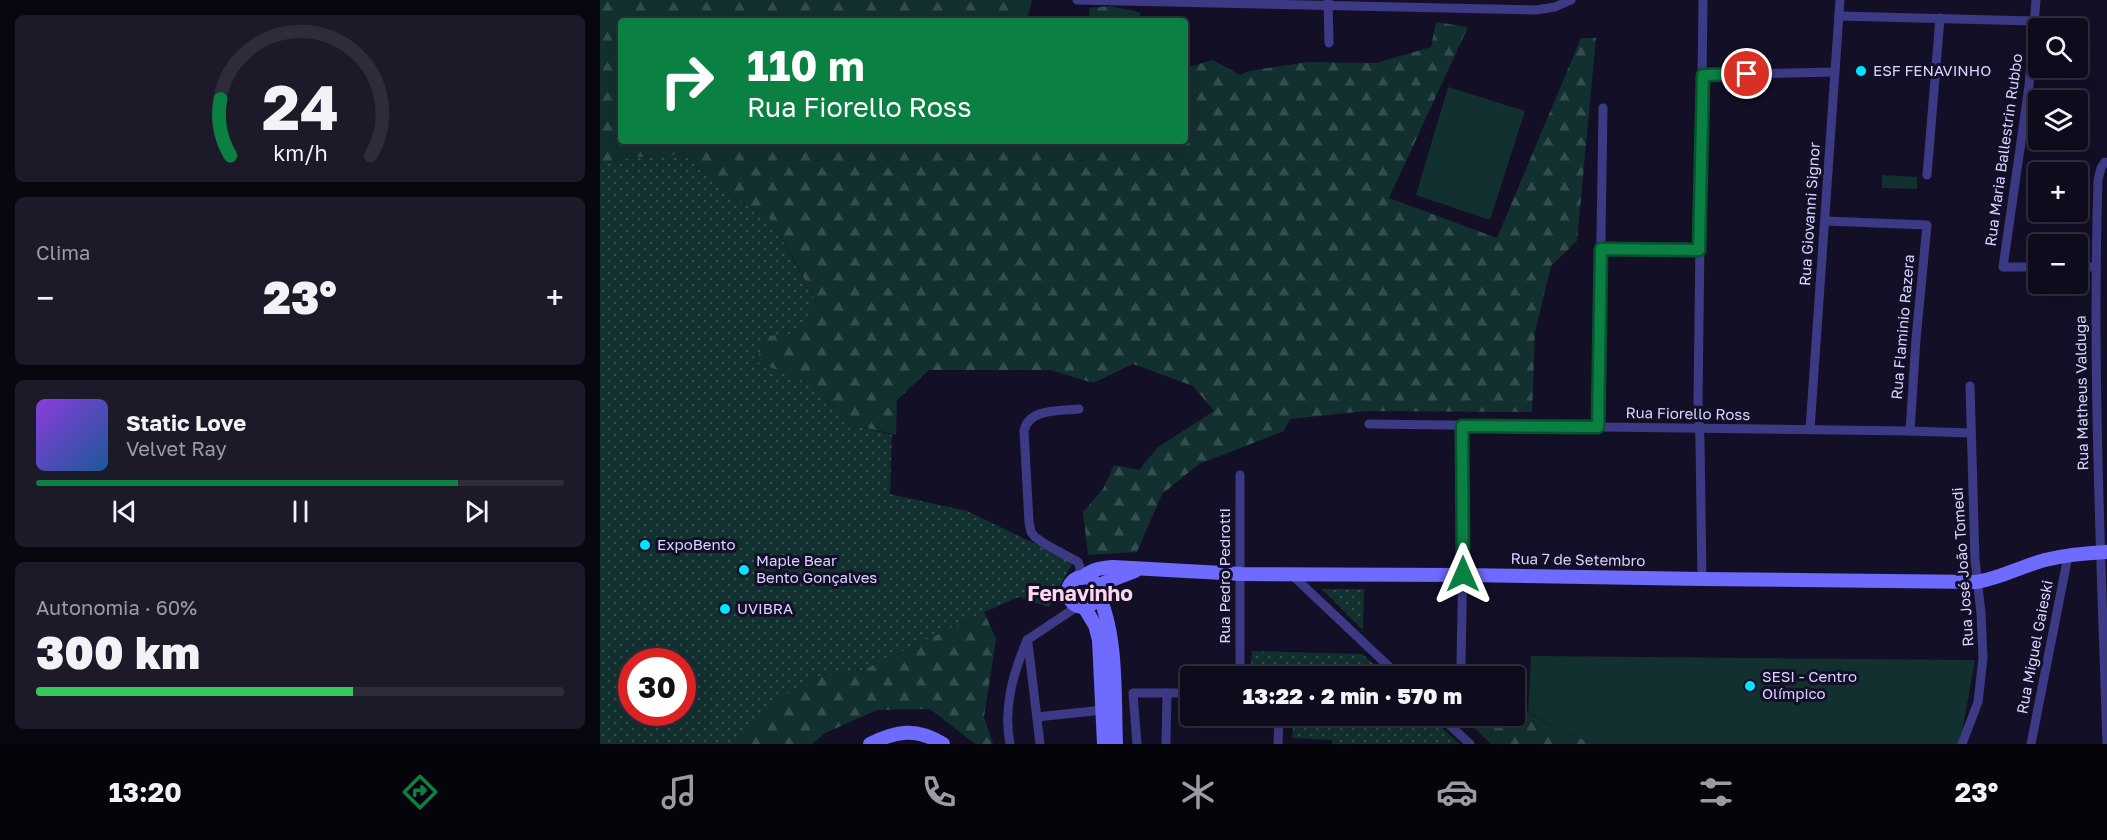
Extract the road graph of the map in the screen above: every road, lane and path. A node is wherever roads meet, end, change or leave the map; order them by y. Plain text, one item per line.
1 (1077, 0) edge
2 (1571, 0) edge
3 (1703, 0) edge
4 (1840, 0) edge
5 (2036, 0) edge
6 (1328, 3) edge
7 (1839, 16) junction
8 (1940, 18) junction
9 (2036, 18) edge
10 (2028, 21) edge
11 (1329, 43) dead end
12 (1835, 72) junction
13 (1703, 75) junction
14 (2030, 78) edge
15 (1603, 108) dead end
16 (2105, 162) dead end
17 (1927, 175) dead end
18 (1826, 221) junction
19 (1601, 249) junction
20 (1699, 250) junction
21 (2028, 267) edge
22 (2088, 267) edge
23 (2096, 267) junction
24 (2107, 291) edge
25 (2096, 292) junction
26 (1970, 386) dead end
27 (1079, 409) dead end
28 (2102, 414) edge
29 (1369, 424) dead end
30 (1462, 426) junction
31 (1598, 427) junction
32 (1699, 429) junction
33 (1810, 429) junction
34 (1910, 430) junction
35 (1970, 433) junction
36 (1240, 475) dead end
37 (2104, 552) edge
38 (2068, 555) junction
39 (1142, 569) junction
40 (1241, 574) junction
41 (1291, 574) junction
42 (1463, 574) junction
43 (1081, 578) junction
44 (1702, 579) junction
45 (1977, 582) junction
46 (1097, 589) junction
47 (1081, 607) junction
48 (1027, 640) junction
49 (2106, 655) edge
50 (1461, 664) dead end
51 (1240, 666) edge
52 (1388, 666) edge
53 (1107, 684) junction
54 (1167, 693) junction
55 (1180, 693) edge
56 (1103, 710) junction
57 (1037, 717) junction
58 (1279, 726) edge
59 (1451, 726) edge
60 (870, 744) edge
61 (943, 744) edge
62 (1010, 744) edge
63 (1040, 744) edge
64 (1104, 744) edge
65 (1116, 744) edge
66 (1137, 744) edge
67 (1166, 744) edge
68 (1278, 744) edge
69 (1470, 744) edge
70 (1962, 744) edge
71 (2031, 744) edge
72 (2107, 744) edge

1 - 6 street
2 - 6 street
3 - 13 street
4 - 7 street, Rua Giovanni Signor
5 - 9 street, Rua Maria Ballestrin Rubbo
6 - 11 street
7 - 8 street
7 - 12 street, Rua Giovanni Signor
8 - 10 street
8 - 17 street
12 - 13 street
12 - 18 street, Rua Giovanni Signor
13 - 20 street
14 - 21 street, Rua Maria Ballestrin Rubbo
15 - 19 street
16 - 23 street, Rua Matheus Valduga
18 - 33 street, Rua Giovanni Signor
18 - 34 street, Rua Flaminio Razera
19 - 20 street
19 - 31 street
20 - 32 street
22 - 23 street
23 - 25 street, Rua Matheus Valduga
24 - 25 street
25 - 28 street, Rua Matheus Valduga
26 - 35 street, Rua José João Tomedi
27 - 43 street
28 - 37 street, Rua Matheus Valduga
29 - 30 street, Rua Fiorello Ross
30 - 31 street, Rua Fiorello Ross
30 - 42 street
31 - 32 street, Rua Fiorello Ross
32 - 33 street, Rua Fiorello Ross
32 - 44 street
33 - 34 street, Rua Fiorello Ross
34 - 35 street, Rua Fiorello Ross
35 - 45 street, Rua José João Tomedi
36 - 40 street, Rua Pedro Pedrotti
37 - 38 street, Rua 7 de Setembro
37 - 49 street, Rua Matheus Valduga
38 - 45 street, Rua 7 de Setembro
38 - 71 street, Rua Miguel Gaieski
39 - 40 street, Rua 7 de Setembro
39 - 43 street, Rua 7 de Setembro
39 - 46 street, Rua 7 de Setembro
40 - 41 street, Rua 7 de Setembro
40 - 51 street, Rua Pedro Pedrotti
41 - 42 street, Rua 7 de Setembro
41 - 52 street
42 - 44 street, Rua 7 de Setembro
42 - 50 street
43 - 46 street
43 - 47 street
44 - 45 street, Rua 7 de Setembro
45 - 70 street, Rua José João Tomedi
46 - 47 street
46 - 53 street
47 - 48 street
47 - 53 street
48 - 57 street
48 - 62 street
49 - 72 street, Rua Matheus Valduga
53 - 56 street
53 - 65 street
54 - 55 street
54 - 66 street
54 - 67 street
56 - 57 street
56 - 64 street
57 - 63 street
58 - 68 street
59 - 69 street
60 - 61 street

